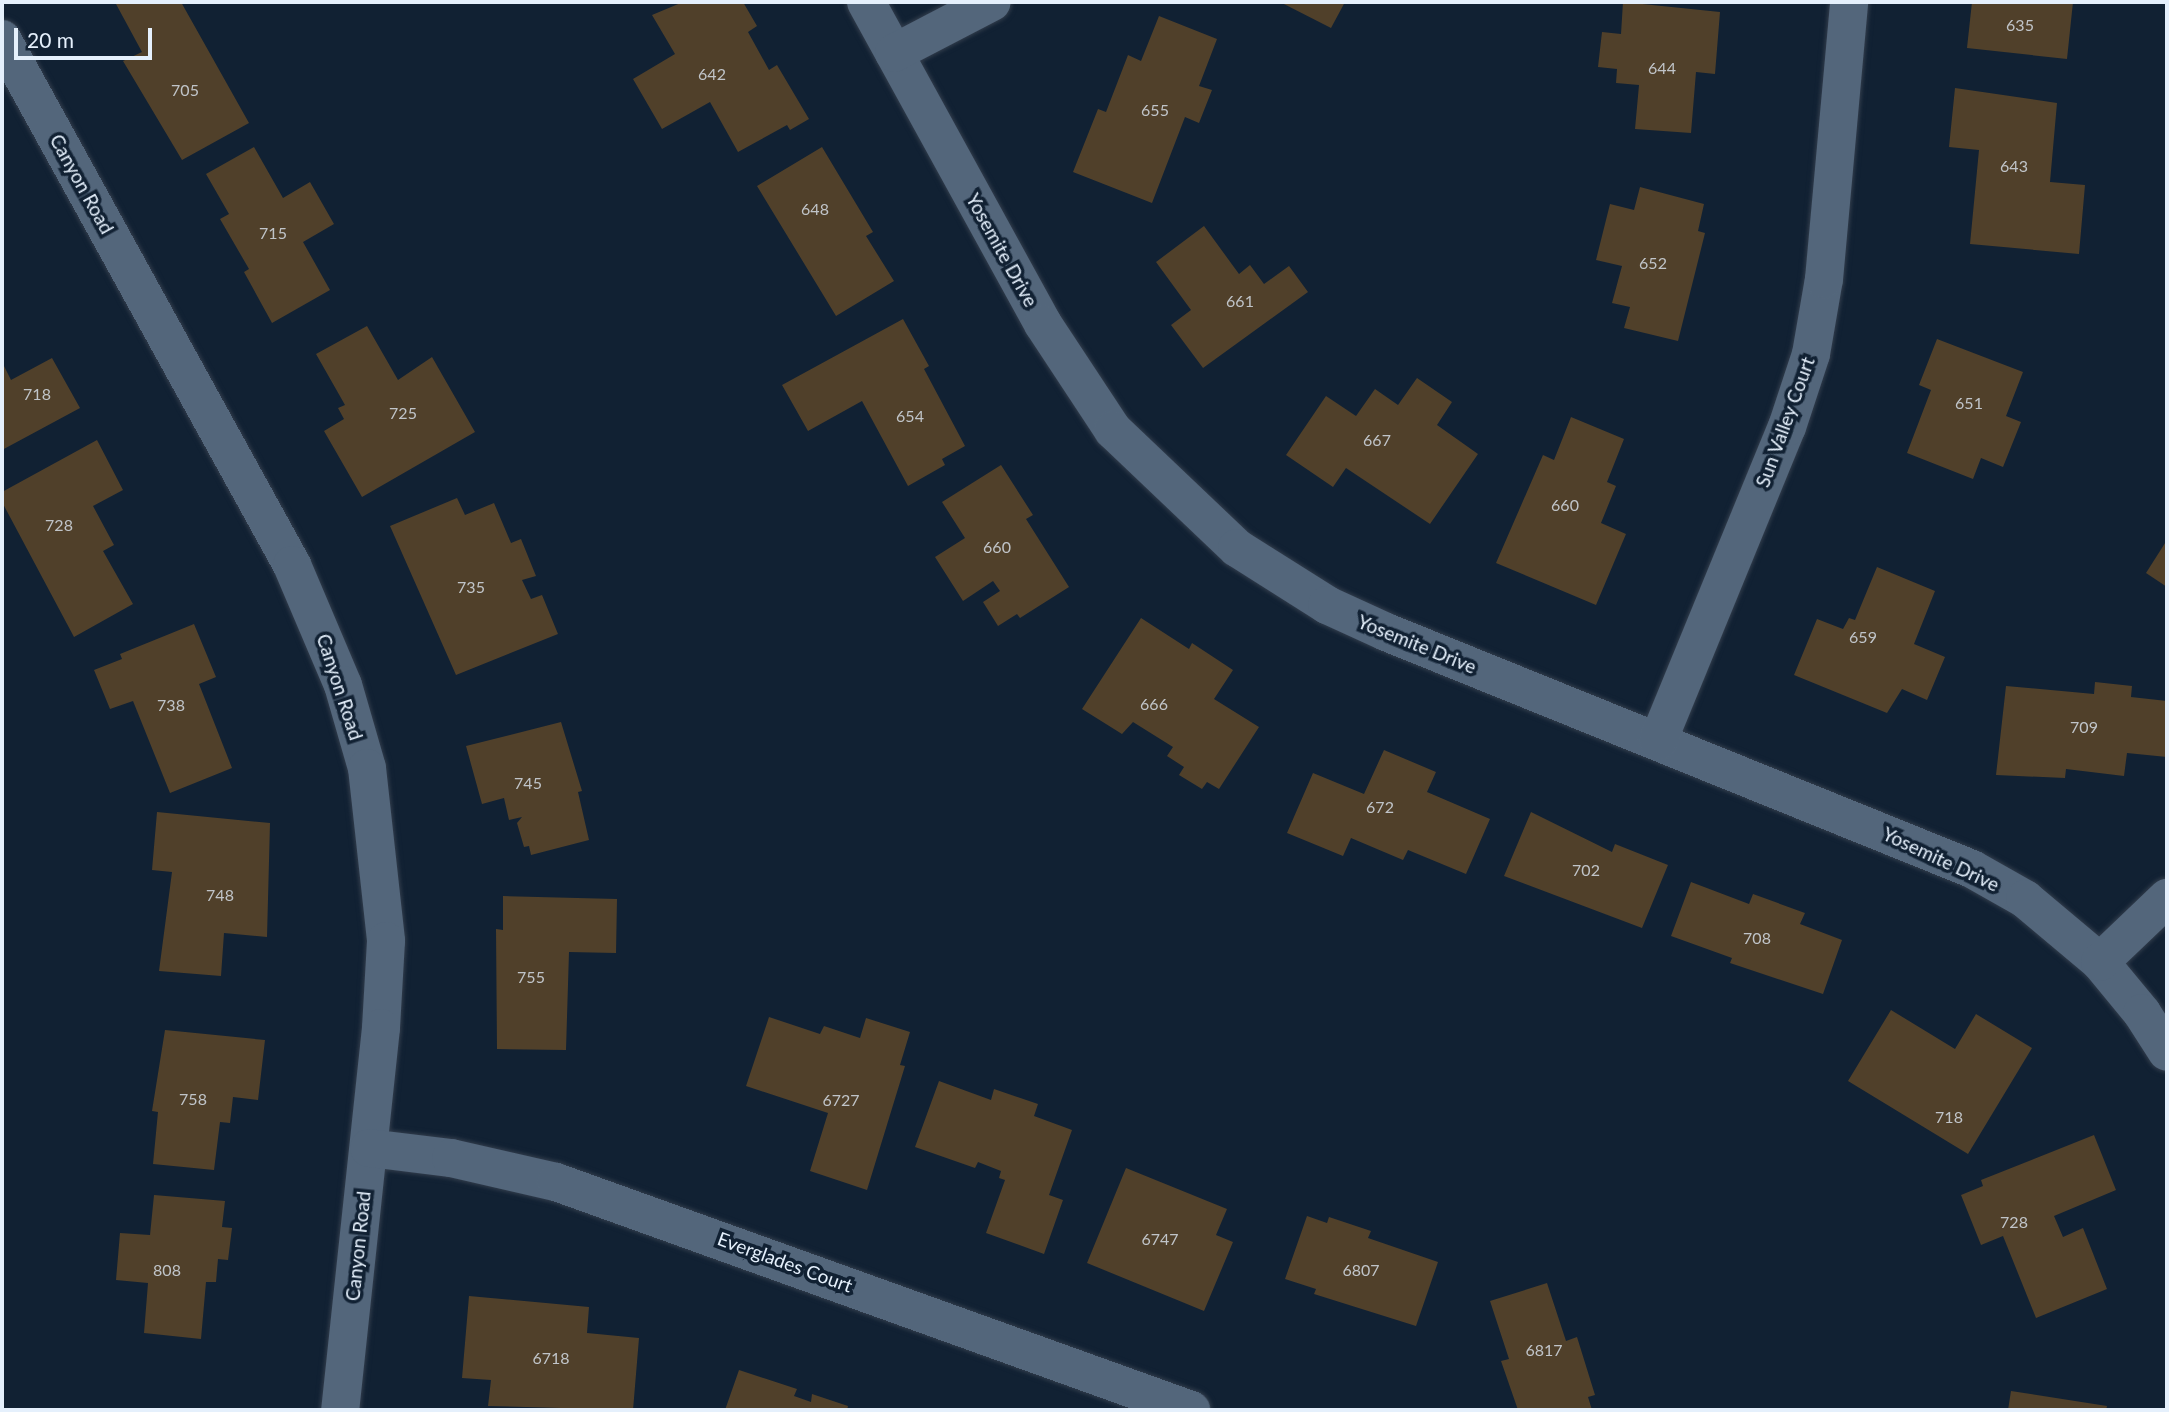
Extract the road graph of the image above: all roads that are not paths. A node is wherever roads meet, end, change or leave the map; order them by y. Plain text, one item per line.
1 (866, 2) edge
2 (992, 2) edge
3 (1850, 2) edge
4 (2, 39) edge
5 (894, 53) junction
6 (1658, 741) junction
7 (2167, 898) edge
8 (2099, 962) junction
9 (2167, 1052) edge
10 (369, 1148) junction
11 (340, 1410) edge
12 (1191, 1410) edge

1 - 5 street, Yosemite Drive
2 - 5 street
3 - 6 street, Sun Valley Court
4 - 10 street, Canyon Road
5 - 6 street, Yosemite Drive
6 - 8 street, Yosemite Drive
7 - 8 street
8 - 9 street, Yosemite Drive
10 - 11 street, Canyon Road
10 - 12 street, Everglades Court

